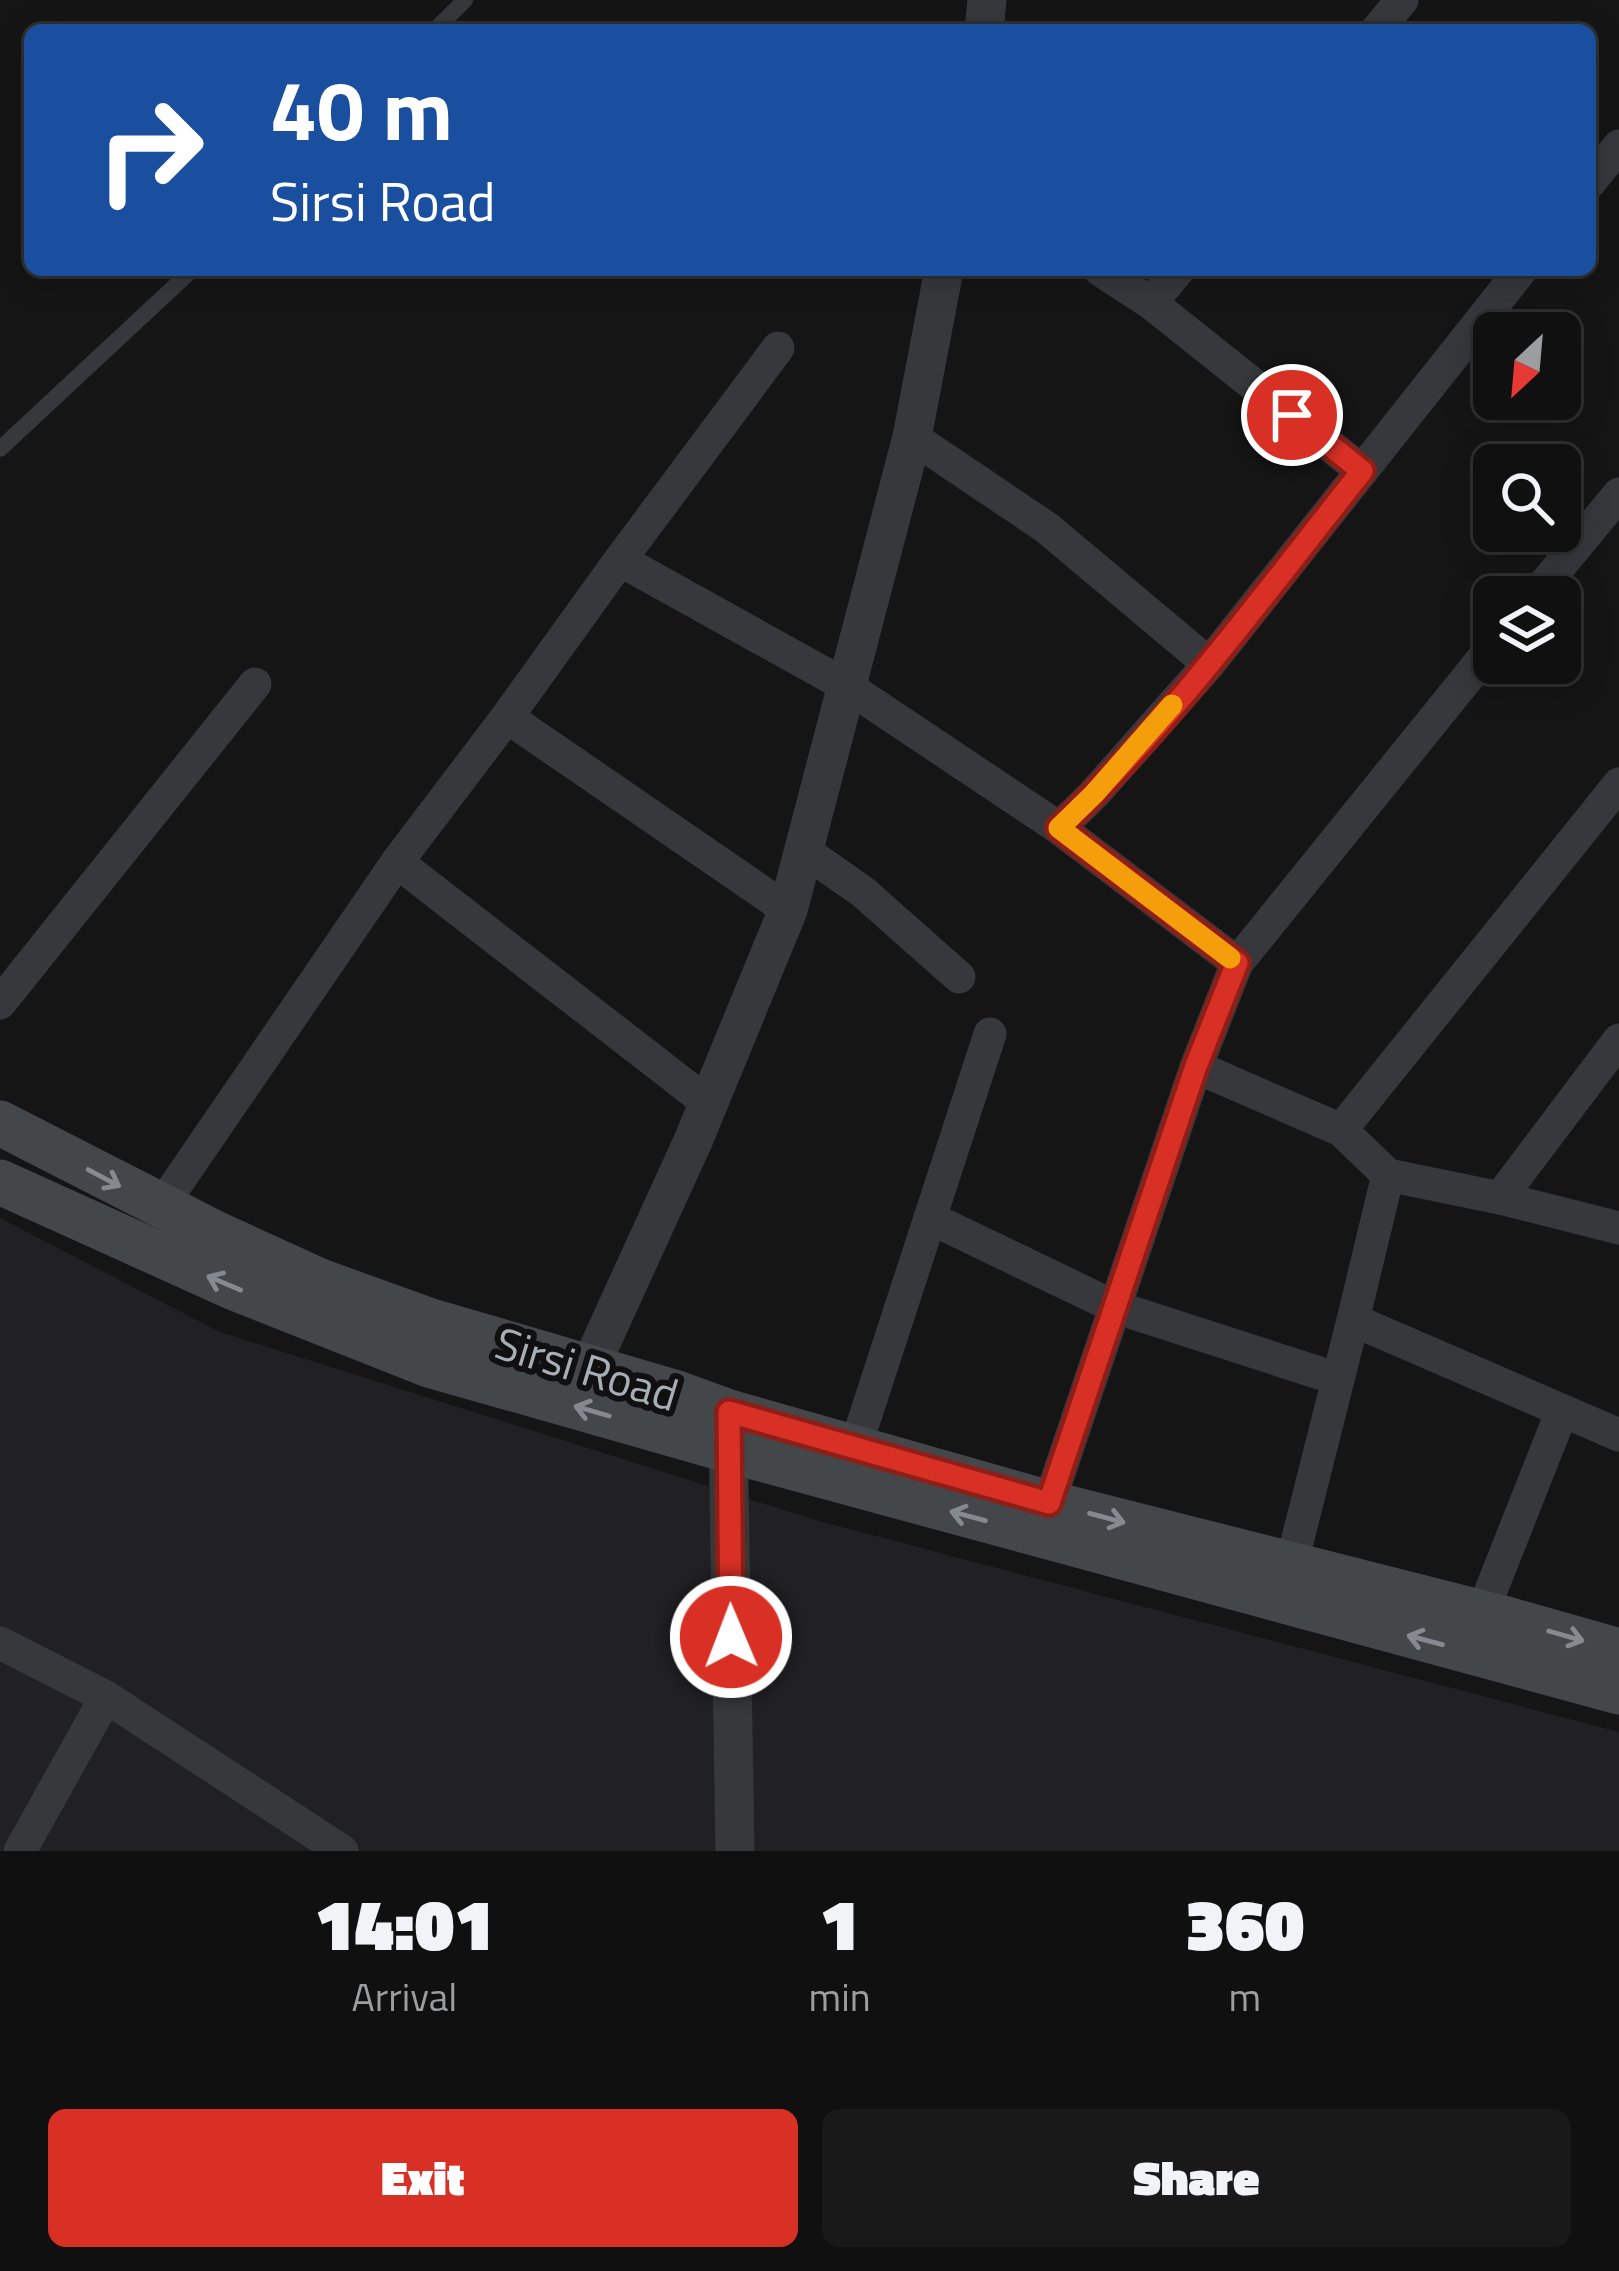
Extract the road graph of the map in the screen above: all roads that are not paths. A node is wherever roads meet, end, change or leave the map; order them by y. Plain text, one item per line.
1 (465, 0) edge
2 (1402, 0) edge
3 (441, 24) edge
4 (1382, 24) edge
5 (1619, 146) edge
6 (1596, 175) edge
7 (186, 276) edge
8 (943, 276) edge
9 (1109, 276) edge
10 (1173, 276) edge
11 (1516, 276) edge
12 (1151, 303) junction
13 (778, 348) dead end
14 (912, 437) junction
15 (0, 449) edge
16 (1362, 471) junction
17 (1619, 494) edge
18 (620, 560) junction
19 (1551, 576) edge
20 (1209, 664) junction
21 (1473, 671) edge
22 (255, 684) dead end
23 (845, 685) junction
24 (507, 717) junction
25 (1619, 784) edge
26 (1059, 828) junction
27 (803, 850) junction
28 (397, 862) junction
29 (788, 910) junction
30 (1237, 963) junction
31 (959, 977) dead end
32 (0, 1003) edge
33 (990, 1034) dead end
34 (1619, 1040) edge
35 (1196, 1066) junction
36 (708, 1103) junction
37 (0, 1123) edge
38 (1341, 1130) junction
39 (1388, 1175) junction
40 (4, 1192) edge
41 (1500, 1198) junction
42 (160, 1208) junction
43 (930, 1218) junction
44 (1619, 1228) edge
45 (1115, 1306) junction
46 (1353, 1320) junction
47 (589, 1369) junction
48 (1338, 1378) junction
49 (1562, 1411) junction
50 (728, 1431) junction
51 (1619, 1436) edge
52 (854, 1448) junction
53 (1049, 1503) junction
54 (1291, 1566) junction
55 (1482, 1613) junction
56 (0, 1643) edge
57 (1619, 1651) edge
58 (1619, 1692) edge
59 (106, 1697) junction
60 (20, 1851) edge
61 (342, 1851) edge
62 (735, 1851) edge

1 - 3 lane
2 - 4 street
5 - 6 street
7 - 15 lane
8 - 14 street
9 - 12 street
10 - 12 street
11 - 16 street
12 - 16 street
13 - 18 street
14 - 20 street
14 - 23 street
16 - 20 street
17 - 19 street
18 - 23 street
18 - 24 street
20 - 26 street
21 - 30 street
22 - 32 street
23 - 26 street
23 - 27 street
24 - 28 street
24 - 29 street
25 - 38 street
26 - 30 street
27 - 29 street
27 - 31 street
28 - 36 street
28 - 42 street
29 - 36 street
30 - 35 street
33 - 43 street
34 - 41 street
35 - 38 street
35 - 45 street
36 - 47 street
37 -> 42 main road, Sirsi Road
38 - 39 street
39 - 41 street
39 - 46 street
50 -> 40 main road, Sirsi Road
41 - 44 street
42 - 47 main road, Sirsi Road
43 - 45 street
43 - 52 street
45 - 48 street
45 - 53 street
46 - 48 street
46 - 49 street
47 - 50 main road, Sirsi Road
48 - 54 street
49 - 51 street
49 - 55 street
50 - 52 main road, Sirsi Road
58 -> 50 main road, Sirsi Road
50 - 62 street
52 - 53 main road, Sirsi Road
53 -> 54 main road, Sirsi Road
54 - 55 main road, Sirsi Road
55 -> 57 main road, Sirsi Road
56 - 59 street
59 - 60 street
59 - 61 street

